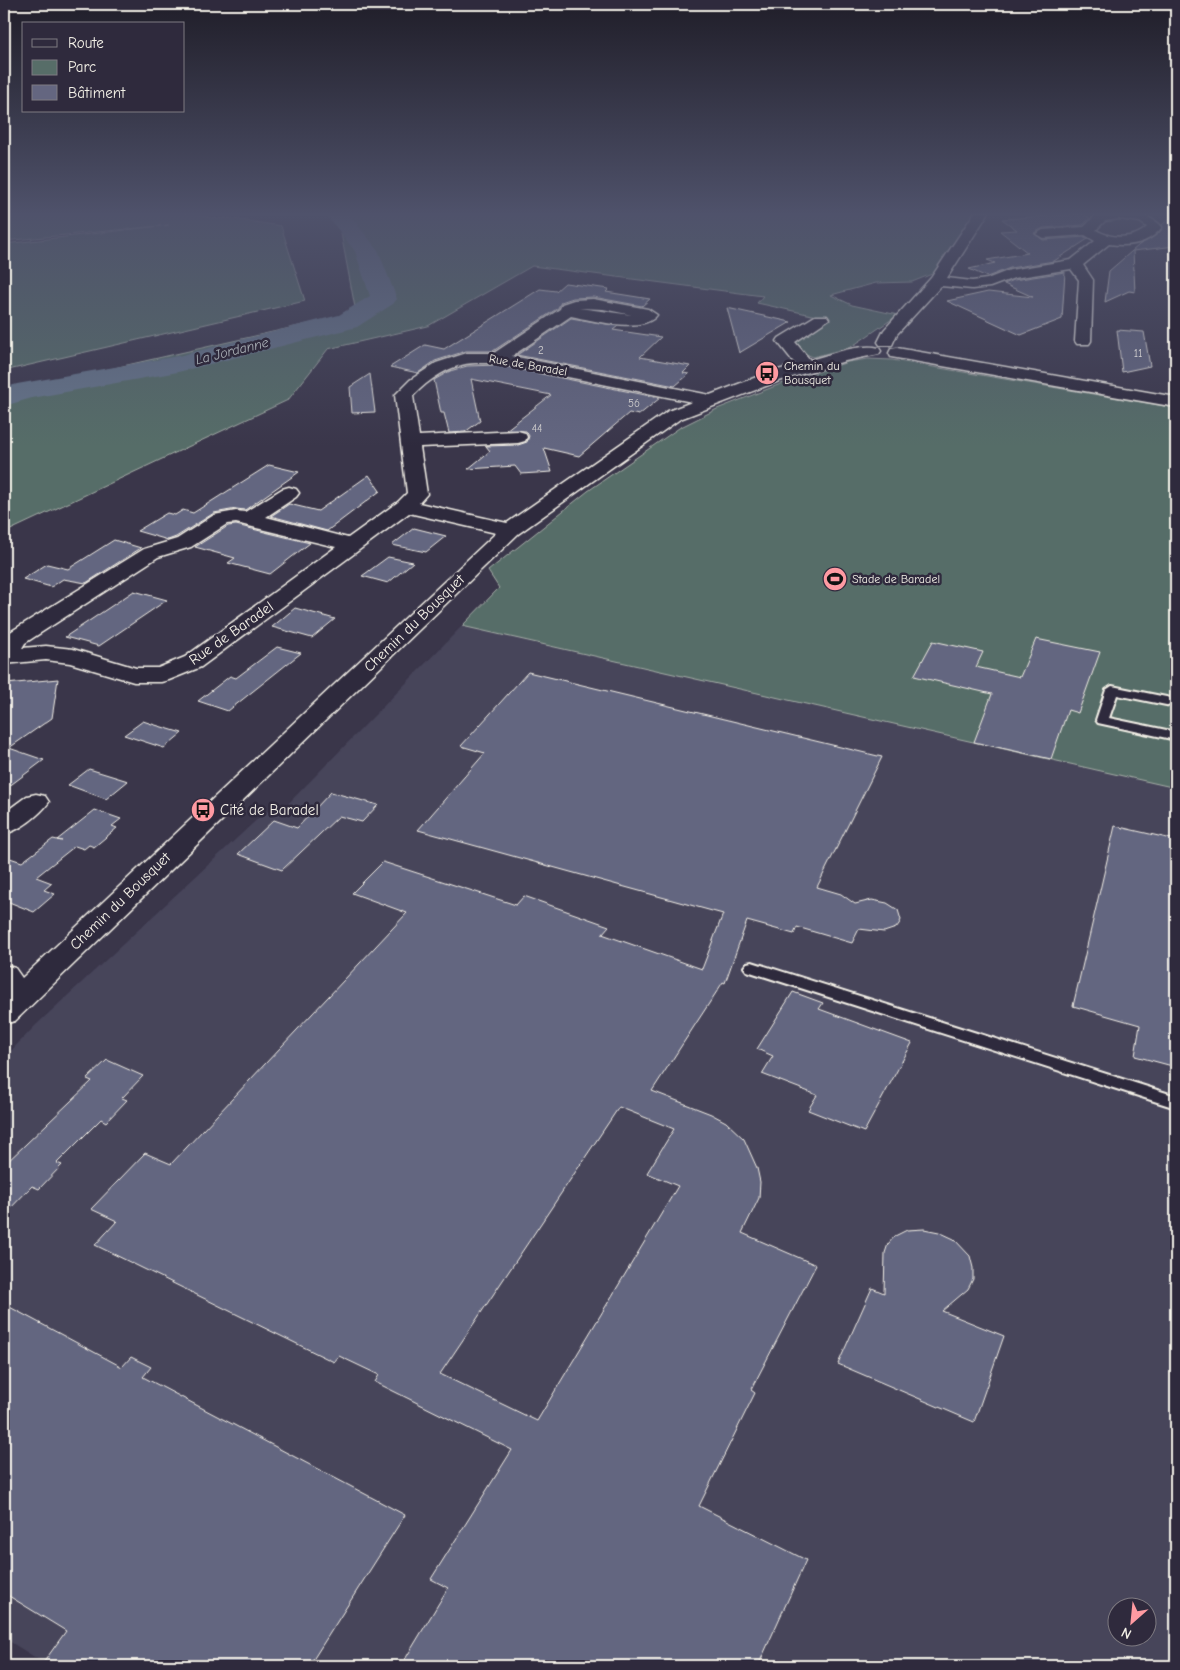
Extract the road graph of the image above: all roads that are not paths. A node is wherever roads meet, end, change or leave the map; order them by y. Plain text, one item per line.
1 (929, 290) edge
2 (1086, 290) edge
3 (568, 311) dead end
4 (821, 319) dead end
5 (1083, 341) dead end
6 (885, 349) junction
7 (498, 358) junction
8 (807, 367) junction
9 (708, 400) junction
10 (1176, 402) edge
11 (518, 437) dead end
12 (410, 442) junction
13 (289, 493) dead end
14 (405, 506) junction
15 (250, 519) junction
16 (511, 530) junction
17 (352, 545) junction
18 (5, 656) edge
19 (1176, 703) edge
20 (1176, 736) edge
21 (36, 802) dead end
22 (4, 826) edge
23 (752, 967) dead end
24 (9, 995) edge
25 (1176, 1102) edge

1 - 6 street
2 - 5 street
3 - 7 street
4 - 8 street
6 - 8 street, Chemin du Bousquet
6 - 10 street, Chemin du Bousquet
7 - 9 street, Rue de Baradel
7 - 12 street, Rue de Baradel
8 - 9 street, Chemin du Bousquet
9 - 16 street, Chemin du Bousquet
11 - 12 street
12 - 14 street, Rue de Baradel
13 - 15 street
14 - 16 street
14 - 17 street, Rue de Baradel
15 - 17 street, Rue de Baradel
15 - 18 street, Rue de Baradel
16 - 24 street, Chemin du Bousquet
17 - 18 street, Rue de Baradel
19 - 20 lane
21 - 22 street
23 - 25 lane

